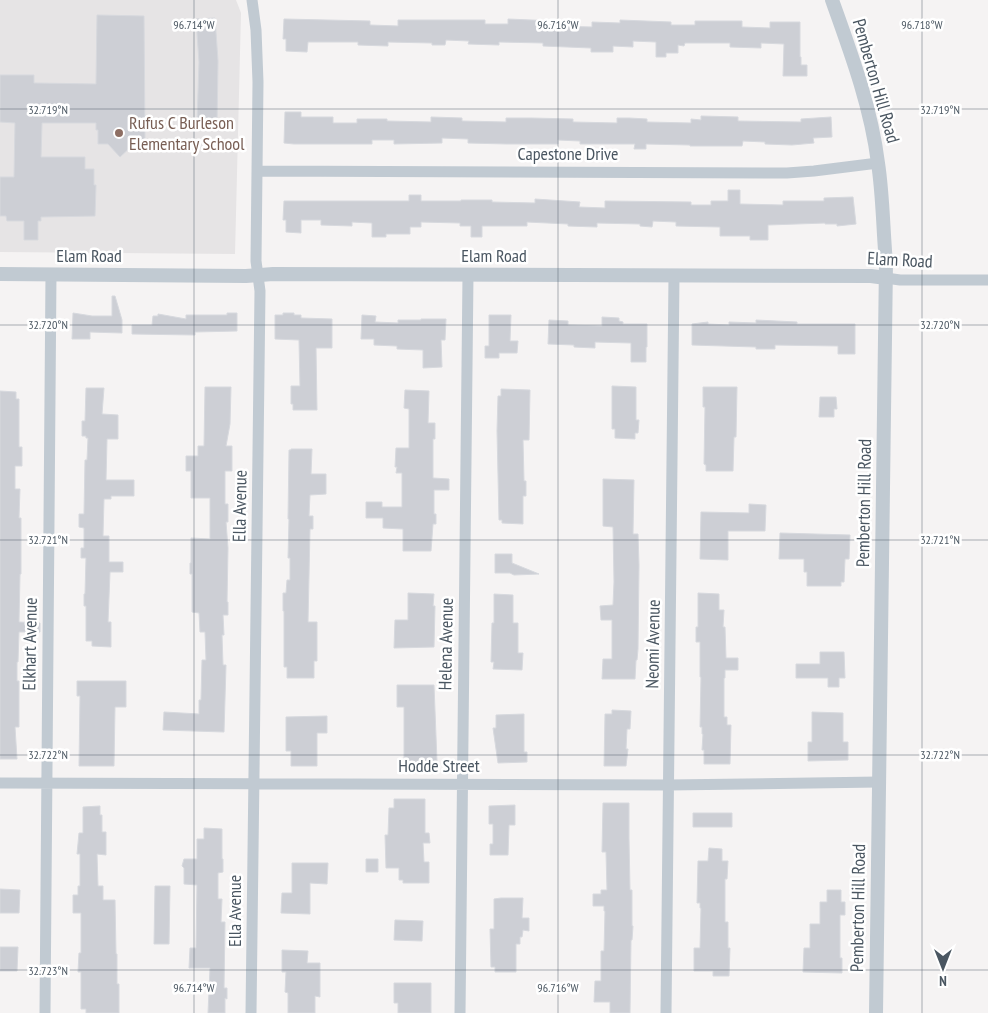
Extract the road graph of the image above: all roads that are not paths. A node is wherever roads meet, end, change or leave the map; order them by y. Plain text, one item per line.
1 (252, 0) edge
2 (832, 0) edge
3 (878, 163) junction
4 (257, 171) junction
5 (0, 274) edge
6 (52, 274) junction
7 (258, 275) junction
8 (468, 275) junction
9 (674, 276) junction
10 (886, 278) junction
11 (988, 280) edge
12 (878, 782) junction
13 (0, 783) edge
14 (46, 783) junction
15 (253, 784) junction
16 (461, 784) junction
17 (669, 785) junction
18 (45, 1013) edge
19 (251, 1013) edge
20 (460, 1013) edge
21 (666, 1013) edge
22 (876, 1013) edge

1 - 4 street, Ella Avenue
2 - 3 street, Pemberton Hill Road
3 - 4 street, Capestone Drive
3 - 10 street, Pemberton Hill Road
4 - 7 street, Ella Avenue
5 - 6 street, Elam Road
6 - 7 street, Elam Road
6 - 14 street, Elkhart Avenue
7 - 8 street, Elam Road
7 - 15 street, Ella Avenue
8 - 9 street, Elam Road
8 - 16 street, Helena Avenue
9 - 10 street, Elam Road
9 - 17 street, Neomi Avenue
10 - 11 street, Elam Road
10 - 12 street, Pemberton Hill Road
12 - 17 street, Hodde Street
12 - 22 street, Pemberton Hill Road
13 - 14 street, Hodde Street
14 - 15 street, Hodde Street
14 - 18 street, Elkhart Avenue
15 - 16 street, Hodde Street
15 - 19 street, Ella Avenue
16 - 17 street, Hodde Street
16 - 20 street, Helena Avenue
17 - 21 street, Neomi Avenue

